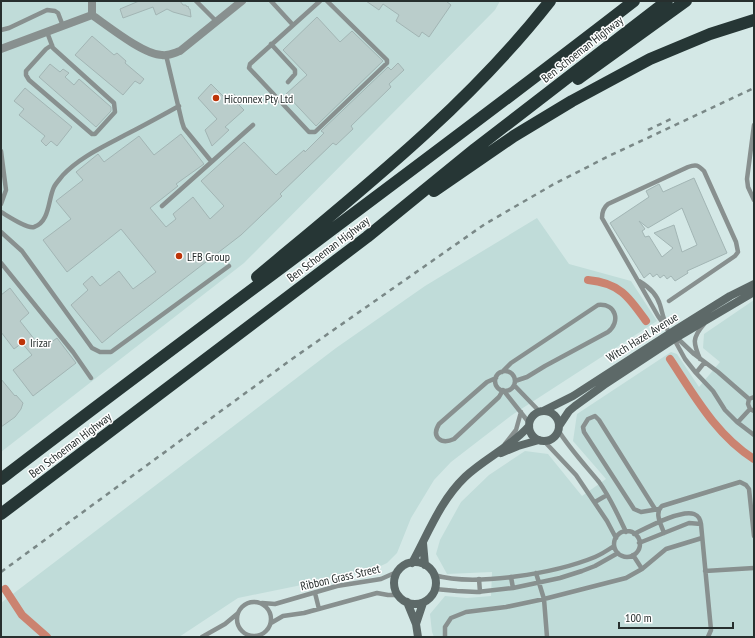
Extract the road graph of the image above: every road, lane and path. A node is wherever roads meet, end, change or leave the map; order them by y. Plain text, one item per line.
1 (92, 1) edge
2 (242, 1) edge
3 (271, 1) edge
4 (320, 1) edge
5 (327, 1) edge
6 (548, 1) edge
7 (634, 1) edge
8 (668, 1) edge
9 (686, 1) edge
10 (199, 2) edge
11 (92, 15) junction
12 (754, 20) edge
13 (217, 22) junction
14 (293, 25) junction
15 (63, 26) junction
16 (1, 30) edge
17 (47, 32) junction
18 (271, 44) junction
19 (52, 45) junction
20 (3, 49) edge
21 (166, 55) junction
22 (288, 82) dead end
23 (179, 106) junction
24 (754, 125) edge
25 (253, 126) dead end
26 (475, 149) junction
27 (1, 151) edge
28 (211, 161) junction
29 (754, 200) edge
30 (1, 204) edge
31 (162, 206) dead end
32 (1, 212) edge
33 (1, 232) edge
34 (367, 237) junction
35 (1, 263) edge
36 (229, 266) dead end
37 (638, 280) junction
38 (754, 284) edge
39 (754, 292) edge
40 (669, 301) dead end
41 (708, 318) junction
42 (673, 336) junction
43 (700, 359) junction
44 (704, 363) junction
45 (502, 372) junction
46 (696, 373) junction
47 (90, 378) dead end
48 (496, 378) junction
49 (515, 383) junction
50 (504, 391) junction
51 (752, 398) edge
52 (752, 410) edge
53 (88, 412) junction
54 (521, 412) junction
55 (542, 412) junction
56 (738, 422) junction
57 (529, 425) junction
58 (559, 428) junction
59 (754, 435) edge
60 (542, 441) junction
61 (500, 450) junction
62 (491, 457) junction
63 (1, 479) edge
64 (607, 495) junction
65 (595, 502) junction
66 (657, 509) junction
67 (1, 514) edge
68 (660, 522) junction
69 (701, 524) junction
70 (626, 532) junction
71 (664, 533) junction
72 (634, 534) junction
73 (754, 536) edge
74 (616, 538) junction
75 (702, 538) junction
76 (423, 543) junction
77 (639, 543) junction
78 (614, 546) junction
79 (618, 553) junction
80 (633, 555) junction
81 (412, 563) junction
82 (425, 565) junction
83 (754, 568) edge
84 (642, 569) junction
85 (399, 571) junction
86 (705, 571) junction
87 (536, 573) junction
88 (434, 575) junction
89 (510, 577) junction
90 (479, 579) junction
91 (539, 582) junction
92 (513, 588) junction
93 (436, 589) junction
94 (480, 592) junction
95 (315, 593) junction
96 (398, 595) junction
97 (544, 599) junction
98 (407, 602) junction
99 (262, 603) junction
100 (423, 603) junction
101 (319, 609) junction
102 (238, 614) junction
103 (271, 623) junction
104 (416, 624) junction
105 (252, 636) edge
106 (202, 637) edge
107 (244, 637) edge
108 (418, 637) edge
109 (445, 637) edge
110 (546, 637) edge
111 (708, 637) edge

1 - 11 street
2 - 13 street
3 - 14 lane
4 - 14 lane
5 - 18 lane
6 - 53 highway
7 - 53 highway, Ben Schoeman Highway
8 - 26 highway, Ben Schoeman Highway
9 - 26 highway
10 - 13 lane
11 - 15 street
11 - 21 street
12 - 34 highway
13 - 21 street
14 - 18 lane
15 - 16 lane
15 - 17 street
17 - 19 lane
17 - 20 street
18 - 22 lane
19 - 19 lane
21 - 23 lane
23 - 28 lane
23 - 32 lane
24 - 29 lane
25 - 28 lane
26 - 34 highway, Ben Schoeman Highway
27 - 30 lane
28 - 31 lane
33 - 36 lane
34 - 67 highway, Ben Schoeman Highway
35 - 47 lane
37 - 40 lane
37 - 42 lane
37 - 42 lane
38 - 42 street, Witch Hazel Avenue
39 - 41 street, Witch Hazel Avenue
41 - 42 street, Witch Hazel Avenue
41 - 43 lane
42 - 43 lane
42 - 46 lane
42 - 55 street, Witch Hazel Avenue
42 - 58 street, Witch Hazel Avenue
43 - 44 lane
44 - 46 lane
44 - 51 lane
45 - 48 lane
45 - 49 lane
45 - 49 lane
46 - 56 lane
48 - 50 lane
48 - 50 lane
49 - 50 lane
49 - 55 lane
50 - 54 lane
51 - 52 lane
52 - 56 lane
53 - 63 highway, Ben Schoeman Highway
54 - 57 lane
54 - 61 lane
55 - 57 street
55 - 58 street
56 - 59 lane
57 - 60 street
57 - 61 street
58 - 60 street
58 - 64 lane
60 - 62 street
60 - 65 lane
61 - 62 street
62 - 76 street
64 - 65 lane
64 - 70 lane
65 - 74 lane
66 - 66 lane
66 - 68 lane
66 - 73 lane
68 - 69 lane
68 - 71 lane
68 - 72 lane
69 - 71 lane
69 - 75 lane
70 - 72 lane
70 - 74 lane
71 - 77 lane
72 - 77 lane
74 - 78 lane
75 - 84 lane
75 - 86 lane
76 - 81 street
76 - 82 street
77 - 80 lane
78 - 79 lane
78 - 87 lane
79 - 80 lane
79 - 91 lane
80 - 84 lane
81 - 82 street
81 - 85 street
82 - 88 street
83 - 86 lane
84 - 97 lane
85 - 95 lane, Ribbon Grass Street
85 - 96 street
86 - 111 lane
87 - 89 lane
87 - 91 lane
88 - 90 lane
88 - 93 street
89 - 90 lane
89 - 92 lane
90 - 94 lane
91 - 92 lane
91 - 97 lane
92 - 94 lane
93 - 94 lane
93 - 100 street
95 - 99 lane, Ribbon Grass Street
95 - 101 lane
96 - 98 street
96 - 101 lane, Ribbon Grass Street
97 - 109 lane
97 - 110 lane
98 - 100 street
98 - 104 street
99 - 102 lane, Ribbon Grass Street
99 - 103 lane
100 - 104 street
101 - 103 lane, Ribbon Grass Street
102 - 105 lane
102 - 106 lane, Ribbon Grass Street
103 - 105 lane, Ribbon Grass Street
104 - 108 street
105 - 107 lane, Ribbon Grass Street

